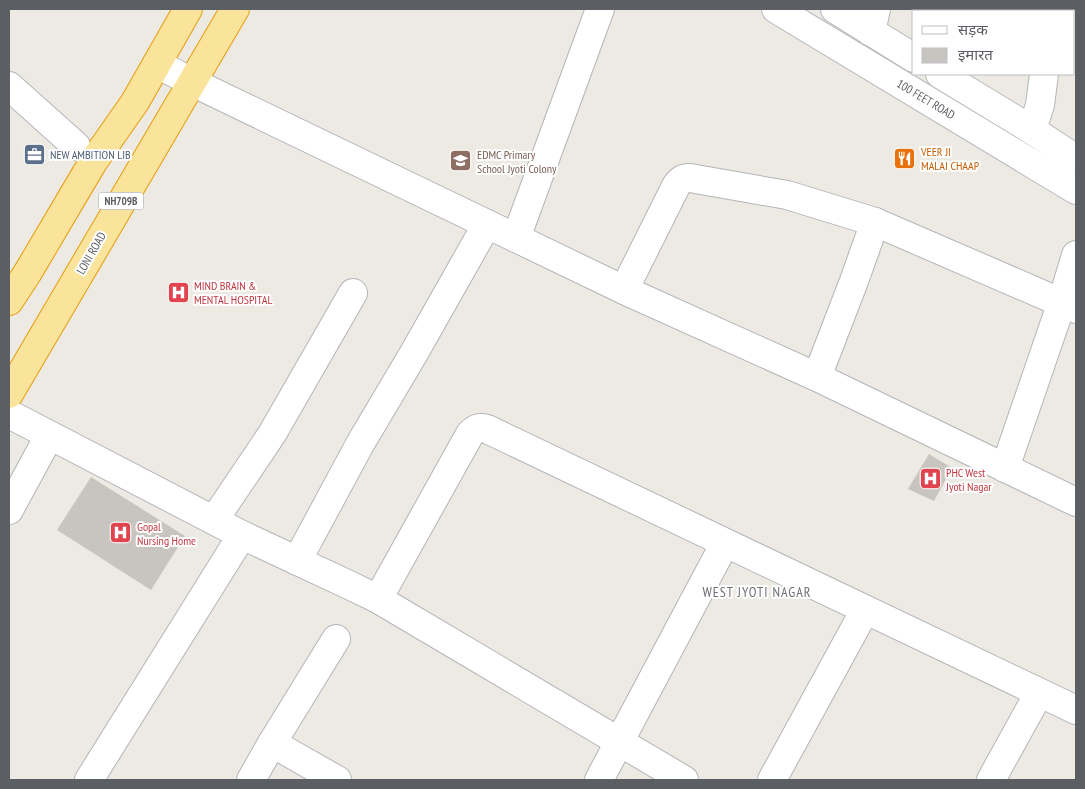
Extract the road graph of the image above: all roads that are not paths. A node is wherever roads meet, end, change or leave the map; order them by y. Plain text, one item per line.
1 (188, 9) edge
2 (235, 9) edge
3 (600, 9) edge
4 (776, 9) edge
5 (835, 9) edge
6 (873, 20) edge
7 (912, 56) edge
8 (157, 64) junction
9 (942, 75) edge
10 (1044, 75) edge
11 (192, 82) junction
12 (9, 86) edge
13 (1032, 130) junction
14 (76, 146) dead end
15 (1076, 159) edge
16 (1076, 190) edge
17 (875, 222) junction
18 (487, 224) junction
19 (516, 238) junction
20 (1076, 255) edge
21 (624, 290) junction
22 (354, 293) dead end
23 (9, 300) edge
24 (1069, 306) edge
25 (817, 377) junction
26 (9, 394) edge
27 (9, 414) edge
28 (49, 436) junction
29 (1005, 468) junction
30 (1076, 502) edge
31 (9, 510) edge
32 (214, 520) junction
33 (242, 535) junction
34 (725, 543) junction
35 (297, 562) junction
36 (378, 599) junction
37 (865, 610) junction
38 (336, 639) dead end
39 (1039, 693) junction
40 (1076, 710) edge
41 (272, 743) junction
42 (619, 743) junction
43 (89, 780) edge
44 (251, 780) edge
45 (337, 780) edge
46 (599, 780) edge
47 (684, 780) edge
48 (772, 780) edge
49 (991, 780) edge

1 - 8 highway
2 - 11 highway, LONI ROAD / NH709B
3 - 19 street
4 - 16 street, 100 FEET ROAD
5 - 6 street
6 - 7 street
8 - 11 street
8 - 23 highway
9 - 13 street
10 - 13 street
11 - 18 street
11 - 26 highway, LONI ROAD / NH709B
12 - 14 street
13 - 15 street
17 - 21 street
17 - 24 street
17 - 25 street
18 - 19 street
18 - 35 street
19 - 21 street
20 - 24 street
21 - 25 street
22 - 32 street
24 - 29 street
25 - 29 street
27 - 28 street
28 - 31 street
28 - 32 street
29 - 30 street
32 - 33 street
33 - 35 street
33 - 43 street
34 - 36 street
34 - 37 street
34 - 42 street
35 - 36 street
36 - 42 street
37 - 39 street
37 - 48 street
38 - 41 street
39 - 40 street
39 - 49 street
41 - 44 street
41 - 45 street
42 - 46 street
42 - 47 street

